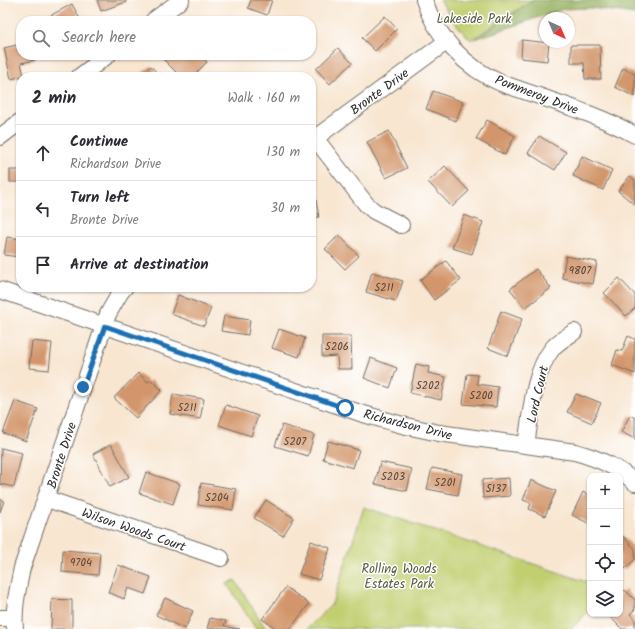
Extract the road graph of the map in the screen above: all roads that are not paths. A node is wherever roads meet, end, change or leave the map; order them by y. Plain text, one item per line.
1 (181, 0) edge
2 (424, 0) edge
3 (160, 16) edge
4 (446, 42) junction
5 (101, 60) edge
6 (86, 72) edge
7 (16, 125) edge
8 (635, 135) edge
9 (0, 137) edge
10 (316, 137) edge
11 (316, 143) edge
12 (401, 225) dead end
13 (0, 290) edge
14 (121, 292) edge
15 (105, 326) junction
16 (574, 332) dead end
17 (526, 444) junction
18 (635, 483) edge
19 (47, 498) junction
20 (221, 558) dead end
21 (10, 622) edge

1 - 3 street
2 - 4 street, Pommeroy Drive
4 - 8 street, Pommeroy Drive
4 - 10 street, Bronte Drive
5 - 6 street
7 - 9 street
11 - 12 street
13 - 15 street, Richardson Drive
14 - 15 street, Bronte Drive
15 - 17 street, Richardson Drive
15 - 19 street, Bronte Drive
16 - 17 street, Lord Court
17 - 18 street, Richardson Drive
19 - 20 street, Wilson Woods Court
19 - 21 street, Bronte Drive

